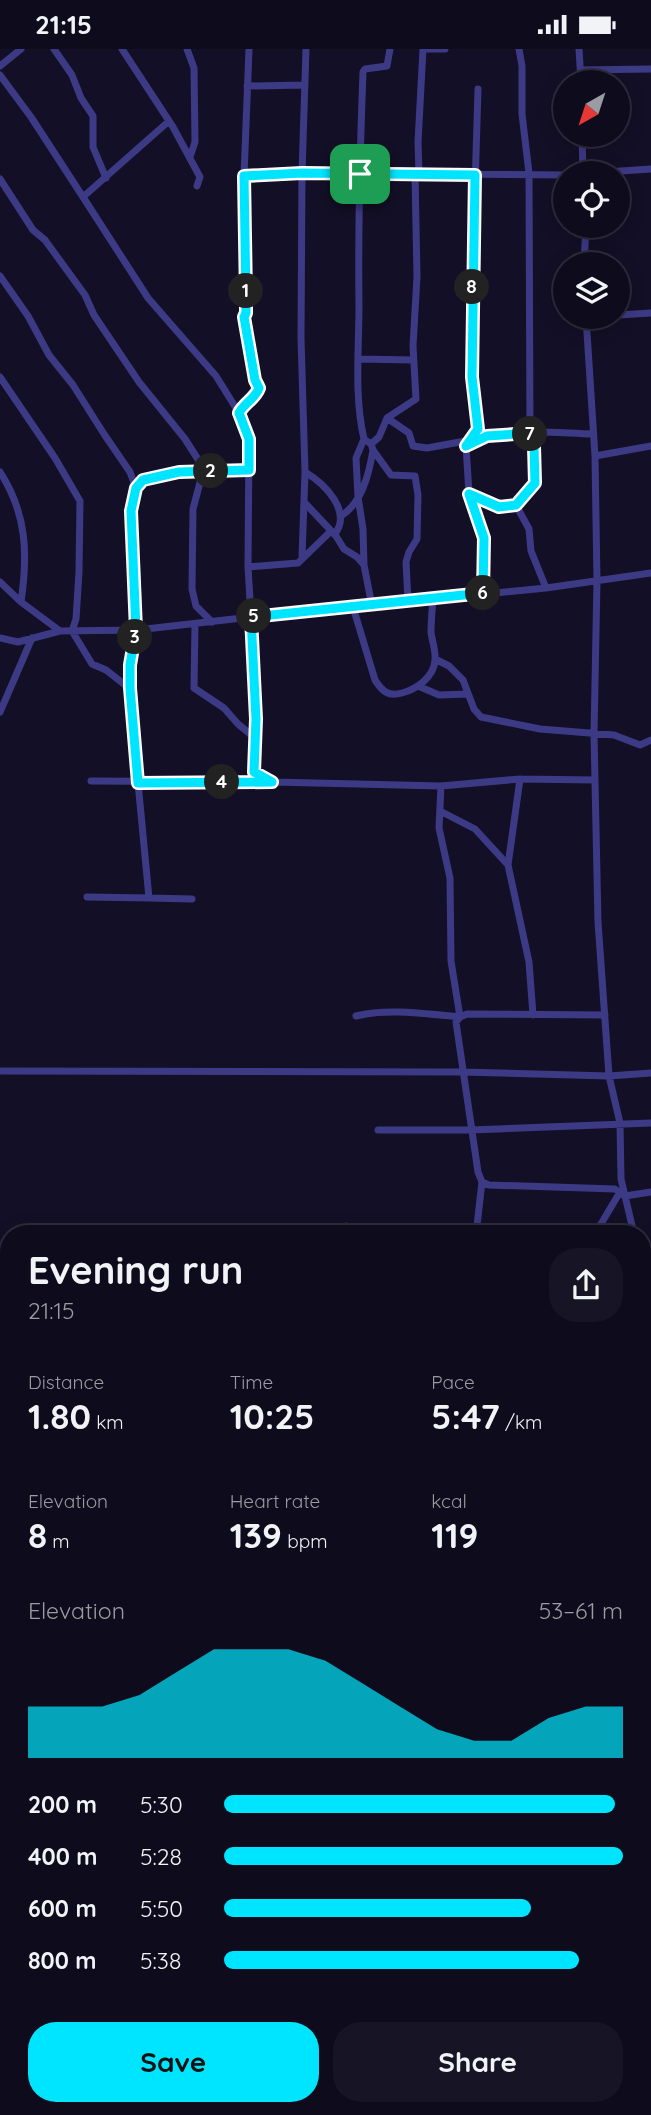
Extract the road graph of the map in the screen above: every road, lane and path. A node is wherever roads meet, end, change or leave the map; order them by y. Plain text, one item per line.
1 (22, 49) edge
2 (54, 49) edge
3 (122, 49) edge
4 (187, 49) edge
5 (249, 49) edge
6 (306, 49) edge
7 (390, 49) edge
8 (425, 49) edge
9 (445, 49) edge
10 (519, 49) edge
11 (579, 49) edge
12 (0, 66) edge
13 (651, 69) edge
14 (581, 70) joint
15 (0, 75) edge
16 (304, 85) junction
17 (247, 86) junction
18 (478, 89) dead end
19 (169, 121) junction
20 (190, 157) junction
21 (651, 169) edge
22 (630, 170) edge
23 (302, 173) junction
24 (529, 173) junction
25 (360, 174) junction
26 (417, 174) junction
27 (553, 174) edge
28 (475, 175) junction
29 (244, 176) junction
30 (107, 177) junction
31 (0, 179) edge
32 (197, 185) dead end
33 (82, 197) junction
34 (0, 276) edge
35 (651, 313) edge
36 (630, 314) edge
37 (587, 329) edge
38 (358, 359) junction
39 (413, 360) junction
40 (0, 377) edge
41 (239, 413) junction
42 (387, 418) junction
43 (530, 433) junction
44 (593, 433) junction
45 (364, 439) junction
46 (468, 443) junction
47 (651, 446) edge
48 (372, 447) junction
49 (595, 456) junction
50 (249, 470) junction
51 (203, 471) junction
52 (0, 472) edge
53 (305, 473) junction
54 (136, 488) junction
55 (469, 494) junction
56 (358, 498) junction
57 (304, 502) junction
58 (516, 505) junction
59 (341, 516) junction
60 (333, 533) junction
61 (302, 557) junction
62 (364, 565) junction
63 (248, 567) junction
64 (651, 573) edge
65 (597, 581) junction
66 (0, 582) edge
67 (546, 588) junction
68 (483, 593) junction
69 (433, 599) junction
70 (408, 601) junction
71 (21, 602) junction
72 (372, 606) junction
73 (353, 607) junction
74 (251, 617) junction
75 (212, 622) junction
76 (195, 624) junction
77 (136, 630) junction
78 (60, 631) junction
79 (72, 631) junction
80 (0, 638) edge
81 (32, 638) junction
82 (436, 659) junction
83 (418, 686) junction
84 (130, 688) junction
85 (467, 694) junction
86 (0, 712) edge
87 (594, 734) junction
88 (254, 739) junction
89 (651, 740) edge
90 (520, 779) junction
91 (595, 780) junction
92 (91, 781) dead end
93 (272, 782) junction
94 (138, 783) junction
95 (441, 786) junction
96 (440, 811) junction
97 (508, 865) junction
98 (87, 897) dead end
99 (149, 898) junction
100 (192, 899) dead end
101 (533, 1015) junction
102 (605, 1015) junction
103 (356, 1016) dead end
104 (460, 1017) junction
105 (0, 1071) edge
106 (462, 1072) junction
107 (651, 1073) edge
108 (609, 1076) junction
109 (620, 1123) junction
110 (651, 1123) edge
111 (378, 1130) dead end
112 (471, 1130) junction
113 (482, 1182) junction
114 (651, 1192) edge
115 (623, 1194) junction
116 (477, 1225) edge
117 (601, 1225) edge
118 (632, 1225) edge

1 - 12 street
2 - 30 street
3 - 19 street
4 - 20 street
5 - 17 street
6 - 16 street
7 - 25 street
8 - 9 street
8 - 26 street
10 - 24 street
11 - 14 street
13 - 14 street
15 - 33 street
16 - 17 street
16 - 23 street
17 - 29 street
18 - 28 street
19 - 20 street
19 - 30 street
20 - 32 street
21 - 22 street
23 - 25 street
23 - 29 street
23 - 53 street
24 - 27 street
24 - 28 street
24 - 43 street
25 - 26 street
25 - 38 street
26 - 28 street
26 - 39 street
28 - 46 street
29 - 41 street
30 - 33 street
31 - 51 street
33 - 41 street
34 - 54 street
35 - 36 street
37 - 44 street
38 - 39 street
38 - 45 street
39 - 42 street
40 - 79 street
41 - 50 street
42 - 46 street
42 - 48 street
43 - 44 street
43 - 46 street
43 - 58 street
44 - 49 street
45 - 48 street
45 - 56 street
46 - 55 street
47 - 49 street
48 - 56 street
48 - 70 street
49 - 65 street
50 - 51 street
50 - 63 street
51 - 54 street
51 - 75 street
52 - 71 street
53 - 57 street
53 - 59 street
54 - 77 street
55 - 58 street
55 - 68 street
56 - 59 street
56 - 62 street
57 - 60 street
57 - 61 street
58 - 67 street
59 - 60 street
60 - 61 street
60 - 62 street
61 - 63 street
62 - 72 street
63 - 74 street
64 - 65 street
65 - 67 street
65 - 87 street
66 - 71 street
67 - 68 street
68 - 69 street
69 - 70 street
69 - 82 street
70 - 72 street
71 - 78 street
72 - 73 street
73 - 74 street
73 - 83 street
74 - 75 street
74 - 88 street
75 - 76 street
76 - 77 street
76 - 88 street
77 - 79 street
77 - 84 street
78 - 79 street
78 - 81 street
79 - 84 street
80 - 81 street
81 - 86 street
82 - 83 street
82 - 85 street
83 - 85 street
84 - 94 street
85 - 87 street
87 - 89 street
87 - 91 street
88 - 93 street
90 - 91 street
90 - 95 street
90 - 97 street
91 - 102 street
92 - 94 street
93 - 94 street
93 - 95 street
94 - 99 street
95 - 96 street
96 - 97 street
96 - 104 street
97 - 101 street
98 - 99 street
99 - 100 street
101 - 102 street
101 - 104 street
102 - 108 street
103 - 104 street
104 - 106 street
105 - 106 street
106 - 108 street
106 - 112 street
107 - 108 street
108 - 109 street
109 - 110 street
109 - 112 street
109 - 115 street
111 - 112 street
112 - 113 street
113 - 115 street
113 - 116 street
114 - 115 street
115 - 117 street
115 - 118 street

